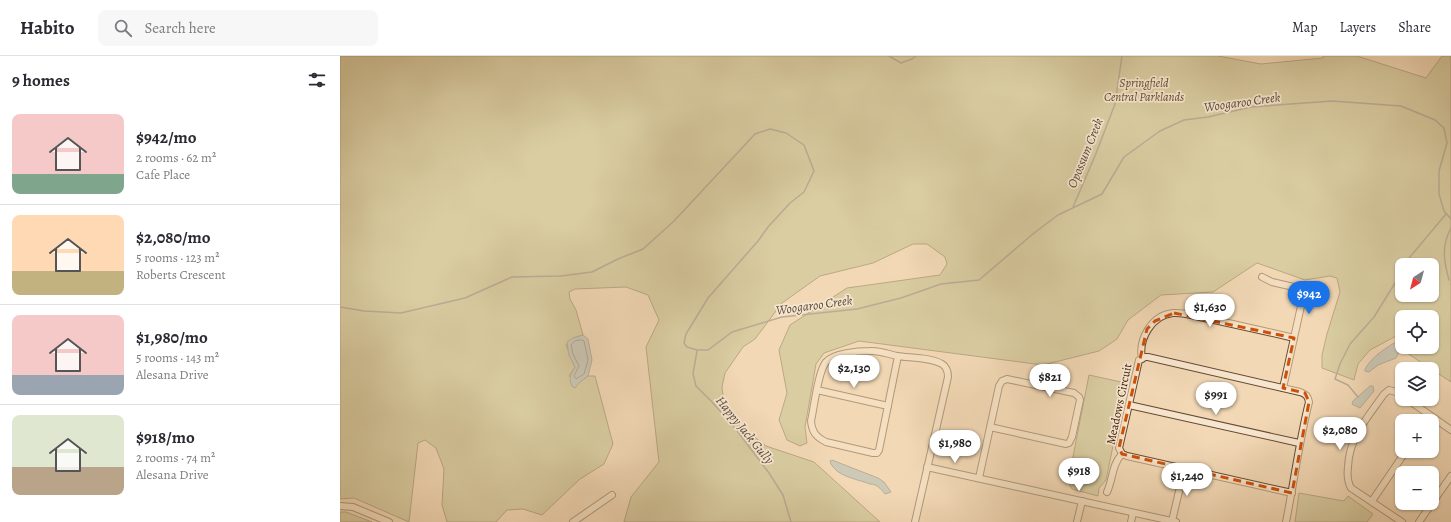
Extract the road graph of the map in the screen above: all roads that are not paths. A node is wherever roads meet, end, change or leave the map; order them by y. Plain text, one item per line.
1 (1262, 277) dead end
2 (1294, 338) junction
3 (898, 356) junction
4 (1142, 359) junction
5 (1283, 388) junction
6 (817, 390) junction
7 (1395, 392) edge
8 (1129, 405) junction
9 (888, 406) junction
10 (1415, 406) edge
11 (1424, 414) edge
12 (1439, 423) edge
13 (990, 427) junction
14 (1451, 430) edge
15 (1300, 443) junction
16 (1122, 454) junction
17 (1401, 458) edge
18 (927, 467) junction
19 (1184, 470) junction
20 (1451, 476) edge
21 (979, 478) junction
22 (1107, 492) dead end
23 (1292, 493) junction
24 (612, 495) dead end
25 (1082, 501) junction
26 (1372, 501) junction
27 (340, 506) edge
28 (1133, 513) junction
29 (389, 522) edge
30 (573, 522) edge
31 (915, 522) edge
32 (1077, 522) edge
33 (1131, 522) edge
34 (1174, 522) edge
35 (1286, 522) edge
36 (1402, 522) edge
37 (1419, 522) edge

1 - 2 street
2 - 4 street
2 - 5 street
3 - 6 street
3 - 9 street
3 - 18 street
4 - 5 street, Meadows Circuit
4 - 8 street, Meadows Circuit
5 - 15 street, Meadows Circuit
6 - 9 street
6 - 9 street
7 - 26 street
8 - 15 street
8 - 16 street, Meadows Circuit
10 - 11 street
12 - 14 street
13 - 13 street
13 - 21 street
15 - 23 street, Meadows Circuit
16 - 19 street, Meadows Circuit
16 - 22 street
17 - 26 street
18 - 21 street
18 - 31 street
19 - 23 street, Meadows Circuit
19 - 34 street
20 - 37 street
21 - 25 street
23 - 35 street, Meadows Circuit
24 - 30 street
25 - 28 street
25 - 32 street
26 - 36 street
27 - 29 street
28 - 33 street
28 - 34 street

